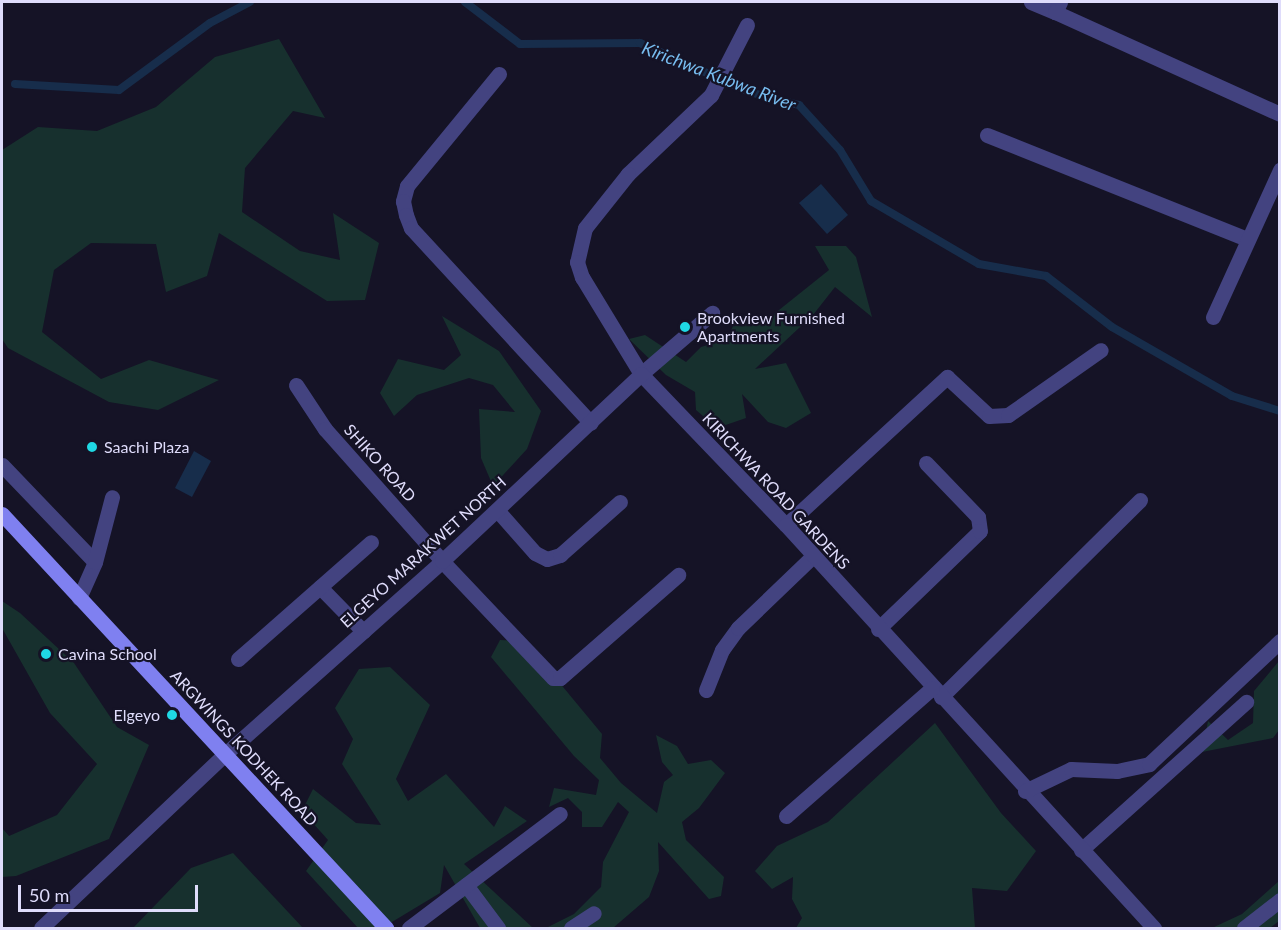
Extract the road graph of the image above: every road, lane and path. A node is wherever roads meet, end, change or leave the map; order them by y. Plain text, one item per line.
1 (1031, 2) edge
2 (1058, 7) edge
3 (747, 25) dead end
4 (500, 74) dead end
5 (1280, 114) edge
6 (987, 135) dead end
7 (1280, 170) edge
8 (1246, 239) junction
9 (712, 314) dead end
10 (1213, 316) dead end
11 (1101, 351) dead end
12 (641, 374) junction
13 (296, 385) dead end
14 (591, 423) junction
15 (926, 463) dead end
16 (2, 465) edge
17 (112, 497) dead end
18 (1140, 500) dead end
19 (620, 502) dead end
20 (497, 510) junction
21 (2, 514) edge
22 (786, 525) junction
23 (371, 542) dead end
24 (812, 557) junction
25 (442, 561) junction
26 (94, 562) junction
27 (678, 575) dead end
28 (320, 587) junction
29 (79, 598) junction
30 (878, 629) junction
31 (363, 631) junction
32 (1280, 641) edge
33 (238, 659) dead end
34 (706, 690) dead end
35 (936, 692) junction
36 (1246, 702) dead end
37 (225, 754) junction
38 (1025, 790) junction
39 (560, 814) dead end
40 (786, 816) dead end
41 (1081, 850) junction
42 (466, 885) junction
43 (1280, 900) edge
44 (594, 913) dead end
45 (41, 928) edge
46 (386, 928) edge
47 (410, 928) edge
48 (498, 928) edge
49 (571, 928) edge
50 (1154, 928) edge
51 (1244, 928) edge

1 - 2 street
2 - 5 street
3 - 12 street, KIRICHWA ROAD GARDENS
4 - 14 street
6 - 8 street
7 - 8 street
8 - 10 street
9 - 12 street, ELGEYO MARAKWET NORTH
11 - 22 street
12 - 14 street, ELGEYO MARAKWET NORTH
12 - 22 street, KIRICHWA ROAD GARDENS
13 - 25 street, SHIKO ROAD
14 - 20 street, ELGEYO MARAKWET NORTH
15 - 30 street
16 - 26 street
17 - 26 street
18 - 35 street
19 - 20 street
20 - 25 street, ELGEYO MARAKWET NORTH
21 - 29 main road, ARGWINGS KODHEK ROAD
22 - 24 street, KIRICHWA ROAD GARDENS
23 - 28 street
24 - 30 street, KIRICHWA ROAD GARDENS
24 - 34 street
25 - 27 street, SHIKO ROAD
25 - 31 street, ELGEYO MARAKWET NORTH
26 - 29 street
28 - 31 street
28 - 33 street
29 - 37 main road, ARGWINGS KODHEK ROAD
30 - 35 street, KIRICHWA ROAD GARDENS
31 - 37 street, ELGEYO MARAKWET NORTH
32 - 38 street
35 - 38 street, KIRICHWA ROAD GARDENS
35 - 40 street
36 - 41 street
37 - 45 street, ELGEYO MARAKWET NORTH
37 - 46 main road, ARGWINGS KODHEK ROAD
38 - 41 street, KIRICHWA ROAD GARDENS
39 - 42 street
41 - 50 street, KIRICHWA ROAD GARDENS
42 - 47 street
42 - 48 street
43 - 51 street
44 - 49 street

